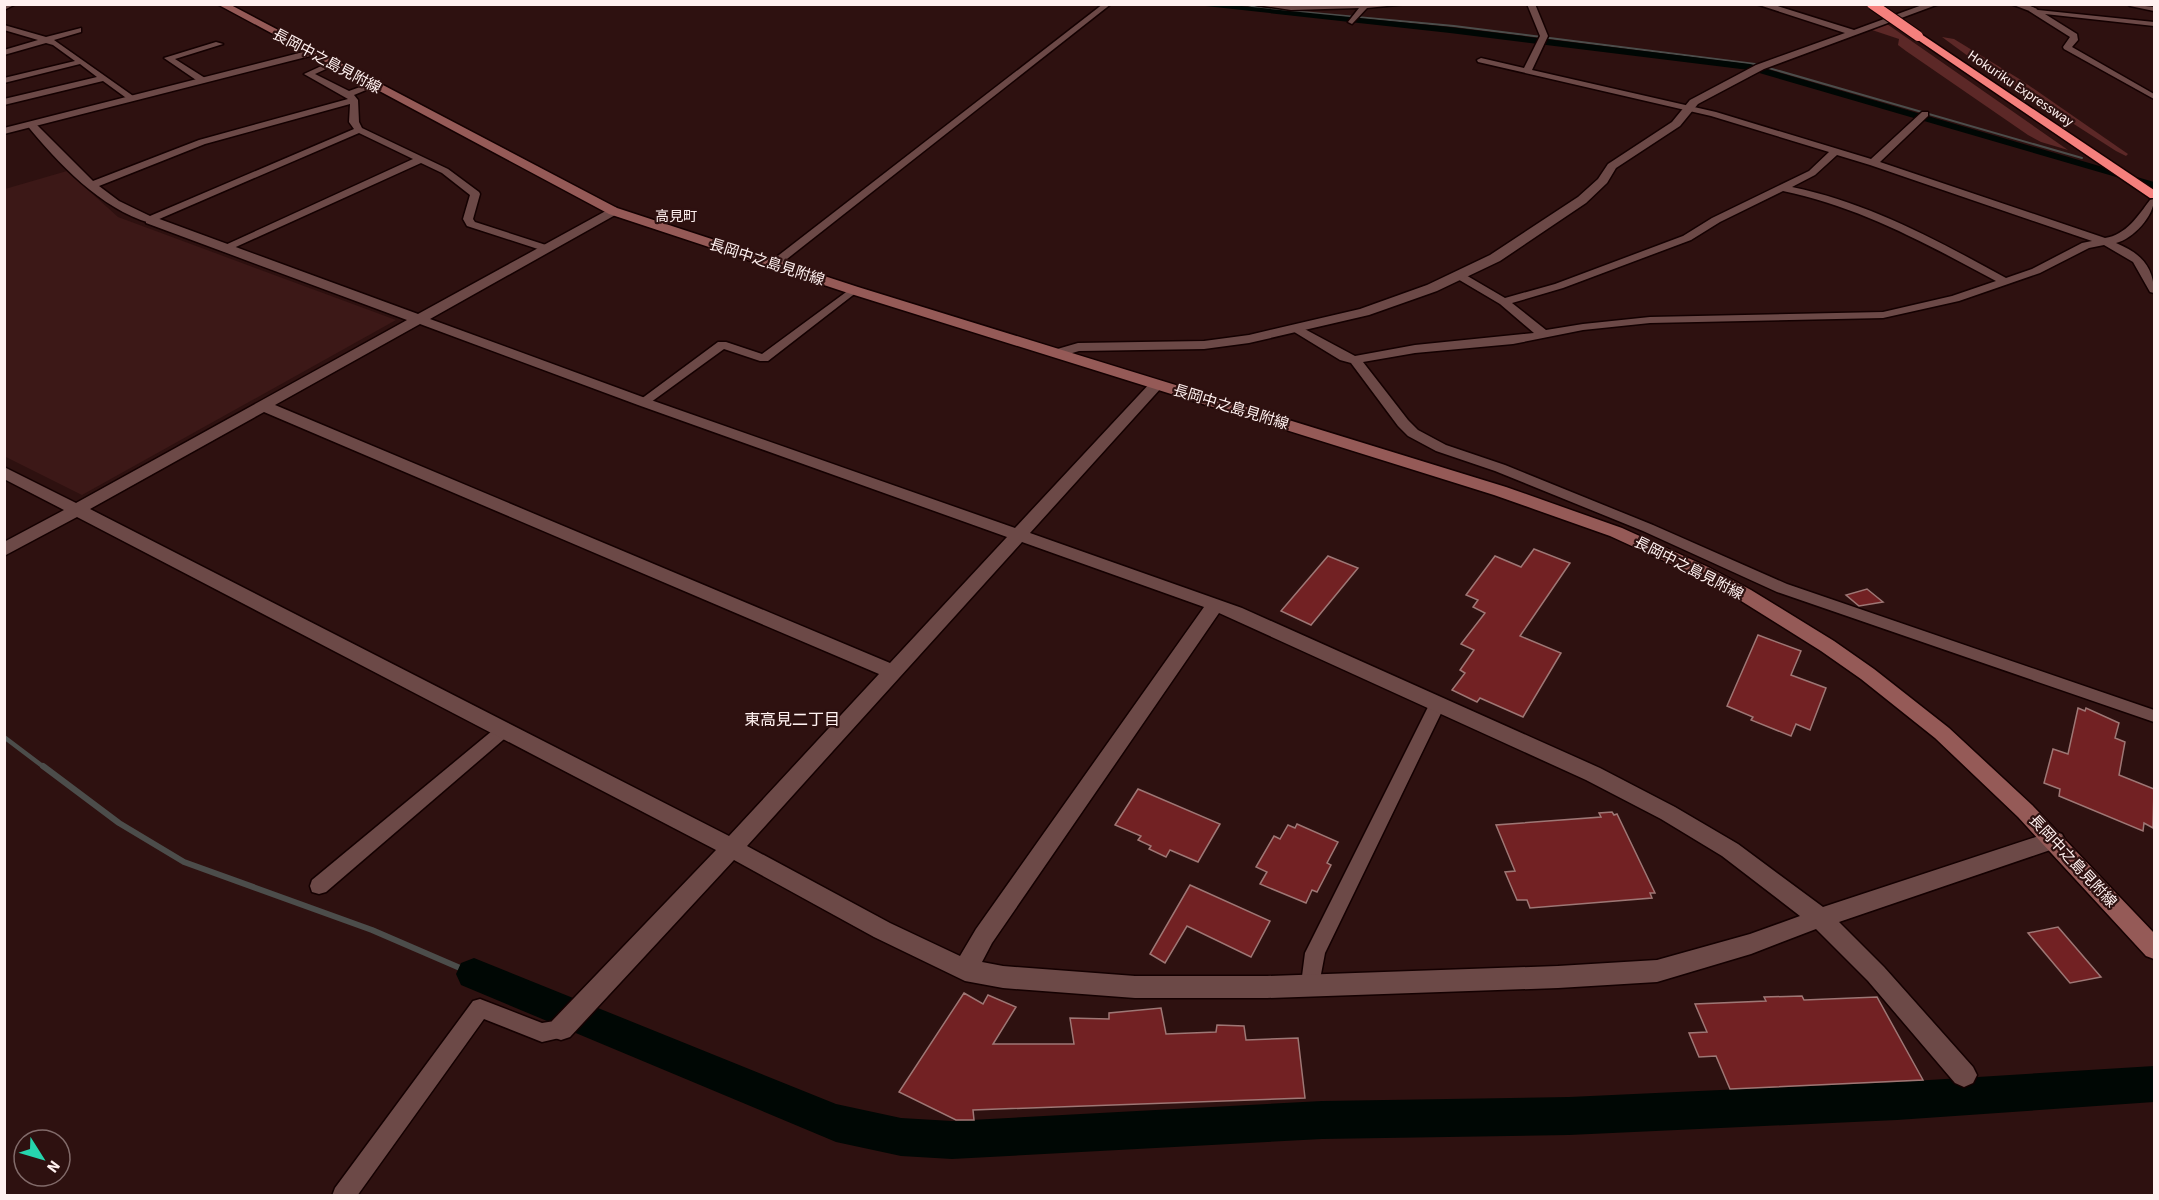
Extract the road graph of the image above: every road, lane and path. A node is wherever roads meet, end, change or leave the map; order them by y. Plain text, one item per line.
1 (12, 4) edge
2 (367, 4) edge
3 (379, 4) edge
4 (1108, 4) edge
5 (1254, 4) edge
6 (1404, 4) edge
7 (1531, 4) edge
8 (1760, 4) edge
9 (1872, 4) edge
10 (1886, 4) edge
11 (1935, 4) edge
12 (2015, 4) edge
13 (2041, 4) edge
14 (2130, 4) edge
15 (228, 5) edge
16 (4, 7) edge
17 (1364, 7) junction
18 (2032, 9) junction
19 (2154, 9) edge
20 (1352, 22) dead end
21 (2154, 24) edge
22 (4, 27) edge
23 (78, 30) dead end
24 (1854, 33) junction
25 (46, 40) junction
26 (219, 44) dead end
27 (310, 52) junction
28 (4, 53) edge
29 (1481, 60) dead end
30 (80, 62) junction
31 (333, 64) junction
32 (1527, 71) junction
33 (103, 78) junction
34 (4, 81) edge
35 (202, 81) junction
36 (374, 85) junction
37 (351, 97) junction
38 (2154, 97) edge
39 (132, 98) junction
40 (4, 102) edge
41 (1689, 108) junction
42 (1925, 114) dead end
43 (31, 124) junction
44 (359, 130) junction
45 (4, 131) edge
46 (1836, 151) junction
47 (422, 159) junction
48 (1873, 163) junction
49 (2154, 183) edge
50 (92, 185) junction
51 (1783, 188) junction
52 (2154, 195) edge
53 (2154, 202) edge
54 (613, 211) junction
55 (150, 220) junction
56 (2106, 242) junction
57 (227, 248) junction
58 (545, 248) junction
59 (774, 264) junction
60 (1460, 276) junction
61 (2005, 282) junction
62 (853, 290) junction
63 (2154, 290) edge
64 (1504, 302) junction
65 (418, 319) junction
66 (1295, 328) junction
67 (1544, 335) junction
68 (1059, 353) junction
69 (1355, 360) junction
70 (1157, 384) junction
71 (644, 402) junction
72 (264, 406) junction
73 (4, 472) edge
74 (76, 510) junction
75 (1018, 534) junction
76 (4, 550) edge
77 (1767, 581) junction
78 (1741, 593) junction
79 (1215, 605) junction
80 (892, 672) junction
81 (1438, 703) junction
82 (2154, 716) edge
83 (504, 730) junction
84 (2054, 840) junction
85 (732, 848) junction
86 (319, 886) dead end
87 (1820, 918) junction
88 (2154, 949) edge
89 (965, 970) junction
90 (1311, 984) junction
91 (561, 1029) joint
92 (1964, 1075) dead end
93 (343, 1196) edge

1 - 16 street
2 - 3 street
4 - 59 street
5 - 17 street
6 - 17 street
7 - 32 street
8 - 24 street
9 - 52 highway, Hokuriku Expressway, bridge
10 - 49 highway, Hokuriku Expressway
11 - 24 street
12 - 18 street
13 - 18 street
14 - 19 street
15 - 27 main road, 長岡中之島見附線
17 - 20 street
18 - 21 street
18 - 38 street
22 - 25 street
23 - 25 street
24 - 41 street
25 - 28 street
25 - 30 street
26 - 35 street
27 - 31 main road, 長岡中之島見附線
27 - 35 street
29 - 32 street
30 - 33 street
30 - 34 street
31 - 36 main road, 長岡中之島見附線
31 - 37 street
32 - 41 street
33 - 39 street
33 - 40 street
35 - 39 street
36 - 37 street
36 - 54 main road, 長岡中之島見附線
37 - 44 street
37 - 50 street
39 - 43 street
41 - 46 street
41 - 60 street
42 - 48 street
43 - 45 street
43 - 50 street
44 - 47 street
44 - 55 street
46 - 48 street
46 - 51 street
47 - 57 street
47 - 58 street
48 - 56 street
50 - 55 street
51 - 61 street
51 - 64 street
53 - 56 street
54 - 58 street
54 - 59 main road, 長岡中之島見附線
55 - 57 street
56 - 61 street
56 - 63 street
57 - 65 street
58 - 65 street
59 - 62 main road, 長岡中之島見附線
60 - 64 street
60 - 66 street
61 - 67 street
62 - 68 main road, 長岡中之島見附線
62 - 71 street
64 - 67 street
65 - 71 street
65 - 72 street
66 - 68 street
66 - 69 street
67 - 69 street
68 - 70 main road, 長岡中之島見附線
69 - 77 street
70 - 75 street
70 - 78 main road, 長岡中之島見附線
71 - 75 street
72 - 74 street
72 - 80 street
73 - 74 street
74 - 76 street
74 - 83 street
75 - 79 street
75 - 80 street
77 - 78 street
77 - 82 street
78 - 84 main road, 長岡中之島見附線
79 - 81 street
79 - 89 street
80 - 85 street
81 - 87 street
81 - 90 street
83 - 85 street
83 - 86 street
84 - 87 street
84 - 88 main road, 長岡中之島見附線
85 - 89 street
85 - 91 street
87 - 90 street
87 - 92 street
89 - 90 street
91 - 93 street

